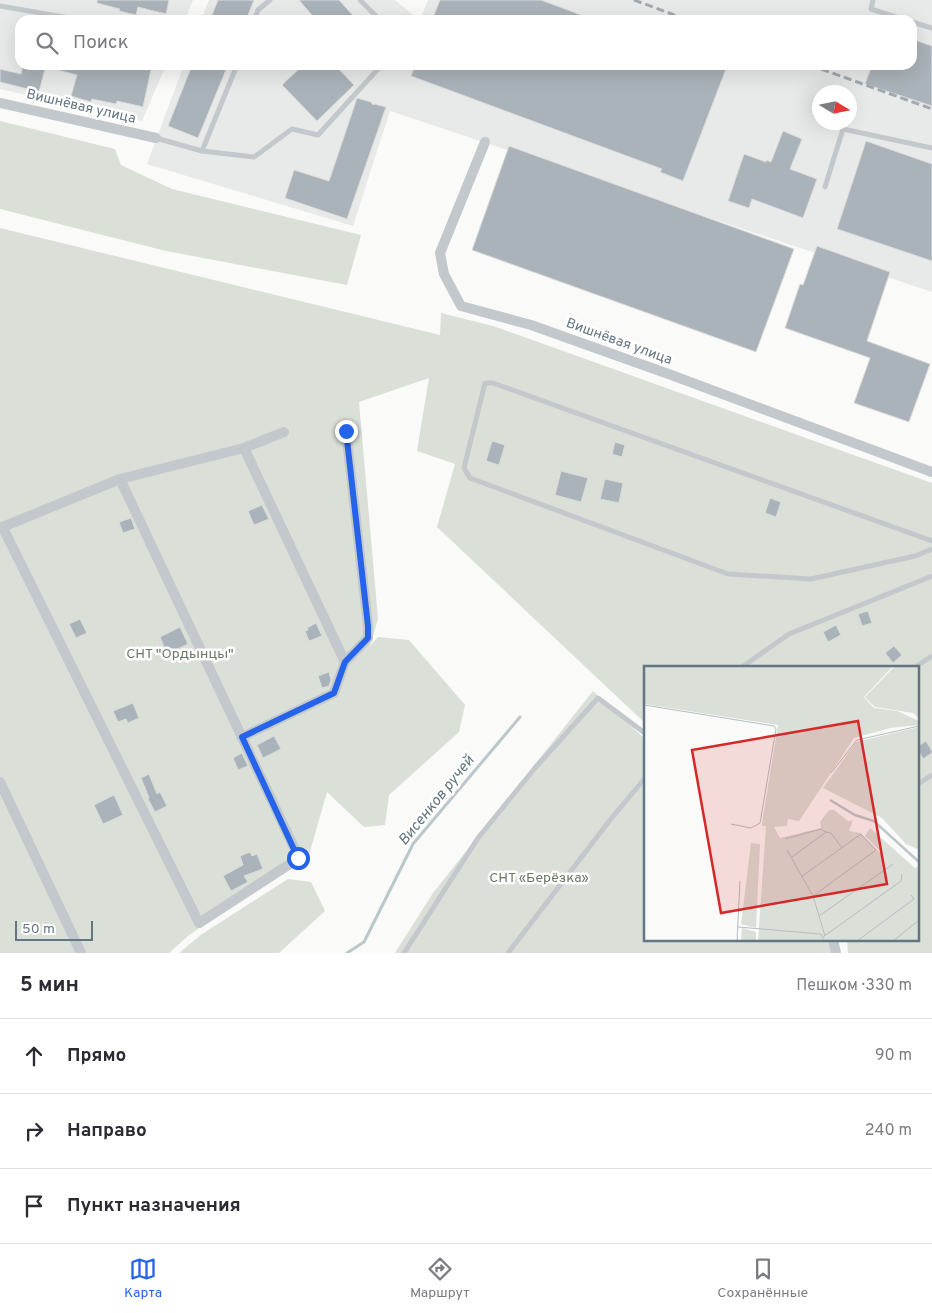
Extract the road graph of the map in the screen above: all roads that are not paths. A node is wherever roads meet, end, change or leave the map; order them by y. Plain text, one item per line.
1 (270, 0) edge
2 (360, 0) edge
3 (874, 0) edge
4 (0, 6) edge
5 (52, 15) edge
6 (256, 15) edge
7 (375, 15) edge
8 (890, 15) edge
9 (917, 24) edge
10 (932, 28) edge
11 (234, 70) edge
12 (378, 70) edge
13 (0, 103) edge
14 (156, 138) joint
15 (485, 142) dead end
16 (932, 148) edge
17 (202, 151) junction
18 (825, 187) dead end
19 (346, 431) dead end
20 (284, 432) dead end
21 (244, 448) junction
22 (932, 472) edge
23 (120, 479) junction
24 (2, 528) edge
25 (932, 541) edge
26 (932, 548) edge
27 (932, 576) edge
28 (932, 656) edge
29 (345, 662) junction
30 (743, 666) edge
31 (917, 666) edge
32 (644, 732) edge
33 (242, 737) junction
34 (932, 775) edge
35 (644, 779) edge
36 (0, 782) edge
37 (920, 783) edge
38 (81, 953) edge
39 (404, 953) edge
40 (508, 953) edge

1 - 6 lane
2 - 7 lane
3 - 8 lane
4 - 5 lane
9 - 10 lane
11 - 17 lane
12 - 17 lane
13 - 14 street, Вишнёвая улица
14 - 17 lane
15 - 22 street, Вишнёвая улица
16 - 18 lane
19 - 29 street
20 - 21 street
21 - 23 street
21 - 29 street
23 - 24 street
23 - 33 street
24 - 33 street
25 - 26 lane
27 - 30 lane
28 - 31 lane
29 - 33 street
32 - 39 lane
34 - 37 lane
35 - 40 lane
36 - 38 street

